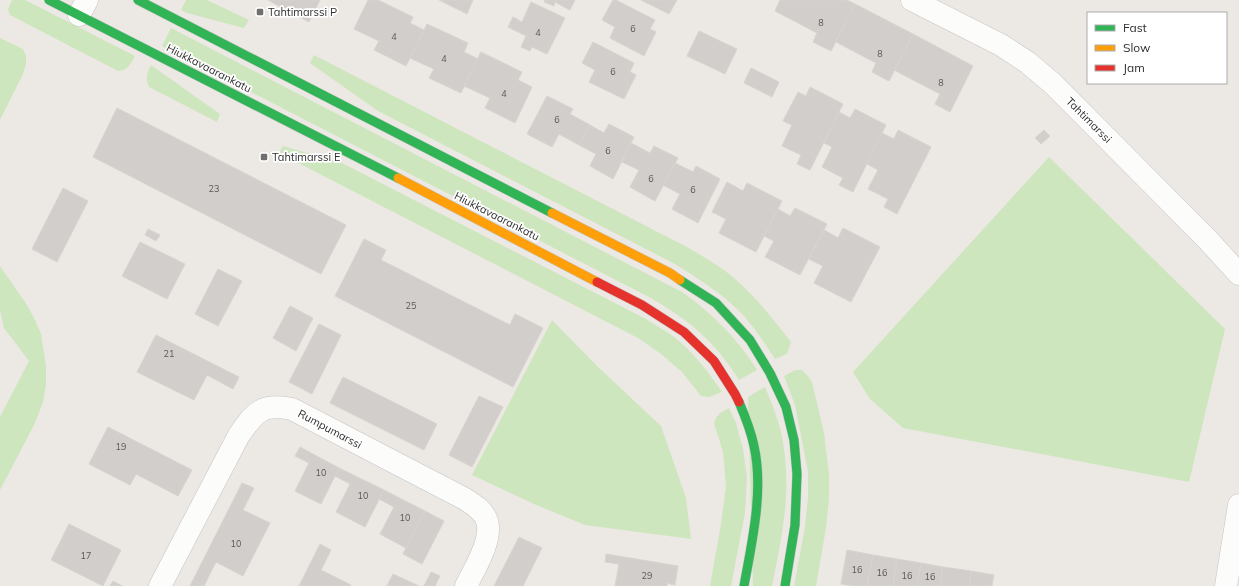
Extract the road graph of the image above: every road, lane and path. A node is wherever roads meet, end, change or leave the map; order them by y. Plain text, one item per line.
1 (49, 0) edge
2 (138, 0) edge
3 (912, 0) edge
4 (83, 8) edge
5 (1239, 274) edge
6 (1239, 505) edge
7 (160, 586) edge
8 (466, 586) edge
9 (744, 586) edge
10 (785, 586) edge
11 (1226, 586) edge

1 - 4 street, Hiukkavaarankatu
2 - 10 street
3 - 5 street, Tahtimarssi
4 - 9 street, Hiukkavaarankatu
6 - 11 street
7 - 8 street, Rumpumarssi

